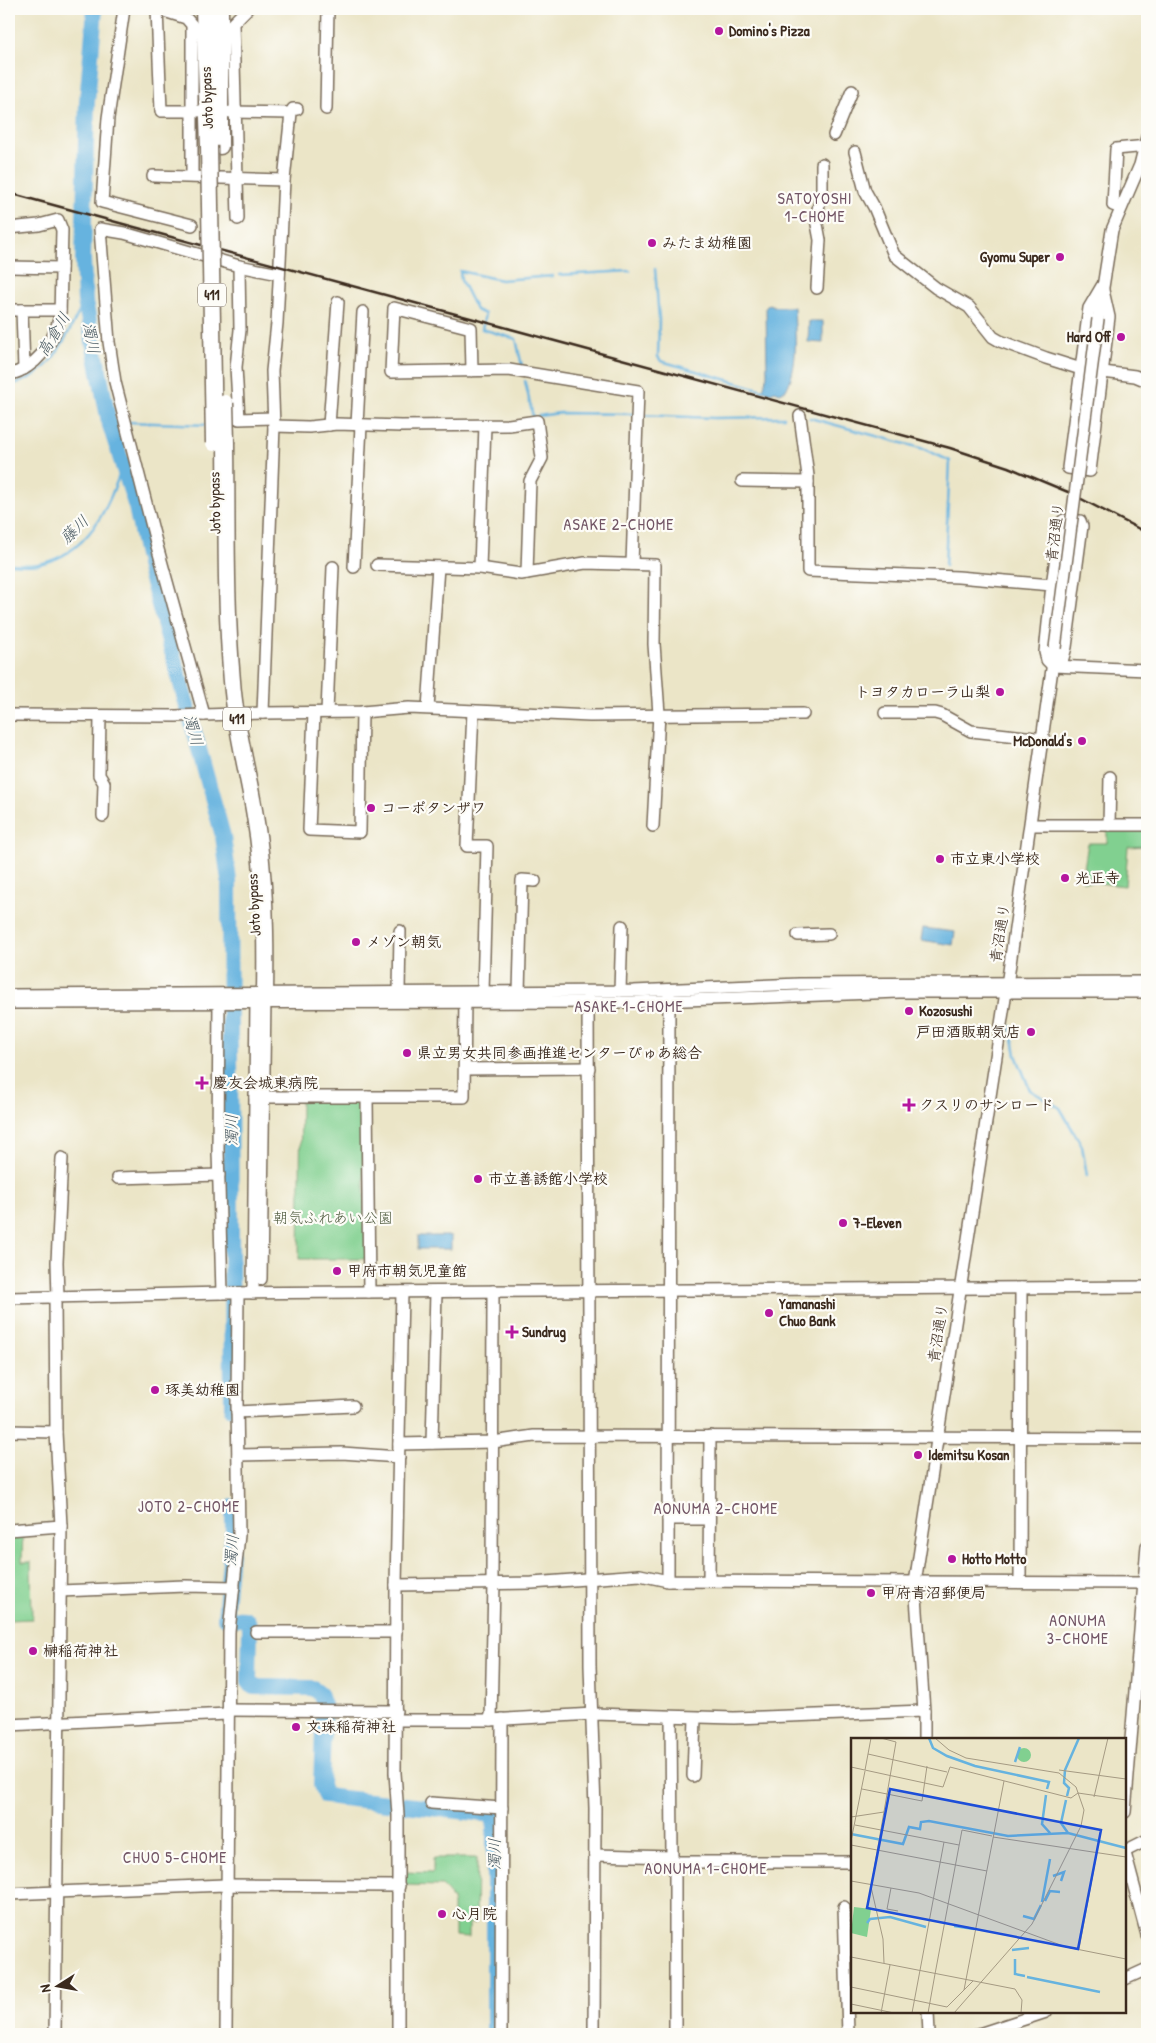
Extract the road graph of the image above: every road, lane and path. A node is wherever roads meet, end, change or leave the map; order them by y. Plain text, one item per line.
1 (124, 9) edge
2 (158, 9) edge
3 (204, 9) edge
4 (220, 9) edge
5 (248, 9) edge
6 (328, 9) edge
7 (852, 91) dead end
8 (326, 109) dead end
9 (195, 111) junction
10 (232, 112) junction
11 (834, 135) dead end
12 (1147, 143) edge
13 (215, 146) junction
14 (855, 152) dead end
15 (822, 164) dead end
16 (153, 176) dead end
17 (192, 176) junction
18 (237, 178) junction
19 (284, 180) junction
20 (1121, 208) junction
21 (238, 219) dead end
22 (192, 225) dead end
23 (9, 228) edge
24 (239, 266) junction
25 (9, 267) edge
26 (61, 268) junction
27 (279, 274) junction
28 (1102, 286) junction
29 (817, 288) dead end
30 (338, 302) dead end
31 (9, 310) edge
32 (22, 310) junction
33 (60, 310) junction
34 (364, 312) dead end
35 (24, 369) junction
36 (1081, 369) junction
37 (472, 371) junction
38 (1103, 372) junction
39 (9, 375) edge
40 (1147, 381) edge
41 (800, 416) dead end
42 (274, 422) junction
43 (329, 425) junction
44 (359, 425) junction
45 (485, 425) junction
46 (742, 481) dead end
47 (808, 482) junction
48 (632, 564) junction
49 (376, 565) dead end
50 (333, 567) dead end
51 (354, 567) dead end
52 (438, 567) junction
53 (480, 568) junction
54 (527, 573) junction
55 (1052, 585) junction
56 (1053, 666) junction
57 (1147, 670) edge
58 (428, 708) junction
59 (473, 711) junction
60 (314, 712) junction
61 (327, 712) junction
62 (362, 712) junction
63 (263, 713) junction
64 (885, 713) dead end
65 (231, 714) junction
66 (659, 714) junction
67 (803, 714) dead end
68 (9, 715) edge
69 (204, 715) junction
70 (100, 716) junction
71 (1044, 739) junction
72 (1110, 777) dead end
73 (103, 816) dead end
74 (1031, 825) junction
75 (1109, 825) junction
76 (1147, 825) edge
77 (653, 826) dead end
78 (535, 880) dead end
79 (622, 926) dead end
80 (400, 931) dead end
81 (829, 934) dead end
82 (798, 935) dead end
83 (1147, 982) edge
84 (1007, 988) junction
85 (620, 991) junction
86 (399, 992) junction
87 (483, 992) junction
88 (519, 992) junction
89 (1147, 992) edge
90 (9, 995) edge
91 (669, 996) junction
92 (465, 997) junction
93 (588, 997) junction
94 (219, 999) junction
95 (254, 999) junction
96 (9, 1003) edge
97 (589, 1068) junction
98 (465, 1070) junction
99 (260, 1097) junction
100 (367, 1097) junction
101 (62, 1158) dead end
102 (219, 1175) junction
103 (118, 1178) dead end
104 (960, 1287) junction
105 (1147, 1287) edge
106 (1020, 1288) junction
107 (669, 1289) junction
108 (492, 1291) junction
109 (589, 1291) junction
110 (369, 1292) junction
111 (402, 1292) junction
112 (436, 1292) junction
113 (223, 1293) junction
114 (238, 1293) junction
115 (257, 1293) junction
116 (9, 1298) edge
117 (57, 1298) junction
118 (352, 1406) dead end
119 (237, 1412) junction
120 (9, 1431) edge
121 (56, 1432) junction
122 (590, 1436) junction
123 (667, 1436) junction
124 (710, 1436) junction
125 (936, 1438) junction
126 (1020, 1438) junction
127 (1147, 1438) edge
128 (493, 1442) junction
129 (432, 1443) junction
130 (399, 1444) junction
131 (238, 1455) junction
132 (399, 1457) junction
133 (668, 1519) junction
134 (709, 1519) junction
135 (61, 1526) junction
136 (9, 1530) edge
137 (1147, 1546) edge
138 (590, 1579) junction
139 (668, 1581) junction
140 (709, 1581) junction
141 (1020, 1582) junction
142 (915, 1583) junction
143 (1146, 1583) edge
144 (493, 1584) junction
145 (396, 1585) junction
146 (234, 1587) junction
147 (60, 1591) junction
148 (256, 1632) dead end
149 (396, 1632) junction
150 (924, 1711) junction
151 (228, 1712) junction
152 (593, 1714) junction
153 (396, 1715) junction
154 (671, 1717) junction
155 (695, 1718) junction
156 (497, 1719) junction
157 (58, 1723) junction
158 (9, 1725) edge
159 (924, 1738) edge
160 (693, 1776) dead end
161 (1126, 1799) edge
162 (431, 1803) dead end
163 (502, 1808) junction
164 (1147, 1840) edge
165 (1126, 1851) edge
166 (595, 1855) junction
167 (1126, 1856) edge
168 (674, 1859) junction
169 (851, 1862) edge
170 (227, 1885) junction
171 (398, 1886) junction
172 (58, 1892) junction
173 (9, 1894) edge
174 (844, 1907) dead end
175 (1147, 1935) edge
176 (1147, 1969) edge
177 (1126, 1979) edge
178 (928, 2013) edge
179 (1043, 2013) edge
180 (55, 2034) edge
181 (226, 2034) edge
182 (398, 2034) edge
183 (501, 2034) edge
184 (594, 2034) edge
185 (675, 2034) edge
186 (848, 2034) edge
187 (929, 2034) edge
188 (979, 2034) edge

1 - 22 street
2 - 9 street
2 - 9 street
3 - 13 highway, Joto bypass / 411
4 - 13 highway, Joto bypass / 411
5 - 10 street
6 - 8 street
7 - 11 street
9 - 17 street
10 - 18 street
10 - 19 street
12 - 20 street, 青沼通り
12 - 20 street
13 - 65 highway, Joto bypass / 411, bridge
14 - 36 street
15 - 29 street
16 - 17 street
17 - 18 street
18 - 19 street
18 - 21 street
19 - 27 street
20 - 28 street, 青沼通り
23 - 26 street
24 - 27 street
24 - 42 street
24 - 69 street
25 - 26 street
26 - 33 street
27 - 42 street
28 - 36 street
28 - 38 street
28 - 56 street, 青沼通り, bridge
30 - 43 street
31 - 32 street
32 - 33 street
32 - 35 street
33 - 35 street
34 - 44 street
35 - 39 street
36 - 38 street
37 - 37 street
37 - 48 street
38 - 40 street
41 - 47 street
42 - 43 street
42 - 63 street
43 - 44 street
44 - 45 street
44 - 51 street
45 - 53 street
45 - 54 street
46 - 47 street
47 - 55 street
48 - 54 street
48 - 66 street
49 - 52 street
50 - 61 street
52 - 53 street
52 - 58 street
53 - 54 street
55 - 56 street
55 - 56 street
56 - 57 street
56 - 71 street, 青沼通り
58 - 59 street
58 - 62 street
59 - 66 street
59 - 87 street
60 - 61 street
60 - 62 street
60 - 63 street
61 - 62 street
63 - 65 street
64 - 71 street
65 - 69 street
65 - 95 highway, Joto bypass / 411
66 - 67 street
66 - 77 street
68 - 70 street
69 - 70 street
70 - 73 street
71 - 74 street, 青沼通り
72 - 75 street
74 - 75 street
74 - 84 street, 青沼通り
75 - 76 street
78 - 88 street
79 - 85 street
80 - 86 street
81 - 82 street
83 - 84 street
84 - 89 street
84 - 91 street
84 - 104 street, 青沼通り
85 - 91 street
85 - 93 street
86 - 92 street
86 - 95 street
87 - 88 street
87 - 92 street
88 - 93 street
90 - 94 street
91 - 93 street
91 - 107 street
92 - 93 street
92 - 95 street
92 - 98 street
93 - 97 street
94 - 95 street
94 - 96 street
94 - 102 street
95 - 99 street
97 - 98 street
97 - 109 street
98 - 100 street
99 - 100 street
99 - 115 street
100 - 110 street
101 - 117 street
102 - 103 street
102 - 113 street
104 - 106 street
104 - 107 street
104 - 125 street, 青沼通り
105 - 106 street
106 - 126 street
107 - 109 street
107 - 123 street
108 - 109 street
108 - 112 street
108 - 128 street
109 - 122 street
110 - 111 street
110 - 115 street
111 - 112 street
111 - 130 street
112 - 129 street
113 - 114 street
113 - 117 street
114 - 115 street
114 - 119 street
116 - 117 street
117 - 121 street
118 - 119 street
119 - 131 street
120 - 121 street
121 - 135 street
122 - 123 street
122 - 128 street
122 - 138 street
123 - 124 street
123 - 133 street
124 - 125 street
124 - 134 street
125 - 126 street
125 - 142 street, 青沼通り
126 - 127 street
126 - 141 street
128 - 129 street
128 - 144 street
129 - 130 street
130 - 132 street
131 - 132 street
131 - 146 street
132 - 145 street
133 - 134 street
133 - 139 street
134 - 140 street
135 - 136 street
135 - 147 street
137 - 143 street
138 - 139 street
138 - 144 street
138 - 152 street
139 - 140 street
140 - 142 street
141 - 142 street
141 - 143 street
142 - 150 street, 青沼通り
143 - 161 street
144 - 145 street
144 - 156 street
145 - 149 street
146 - 147 street
146 - 151 street
147 - 157 street
148 - 149 street
149 - 153 street
150 - 155 street
150 - 159 street, 青沼通り
151 - 153 street
151 - 157 street
151 - 170 street
152 - 154 street
152 - 156 street
152 - 166 street
153 - 156 street
153 - 171 street
154 - 155 street
154 - 168 street
155 - 160 street
156 - 163 street
157 - 158 street
157 - 172 street
162 - 163 street
163 - 183 street
164 - 165 street
166 - 168 street
166 - 184 street
167 - 175 street
168 - 169 street
168 - 185 street
170 - 171 street
170 - 172 street
170 - 181 street
171 - 182 street
172 - 173 street
172 - 180 street
174 - 186 street
176 - 177 street
178 - 187 street
179 - 188 street

